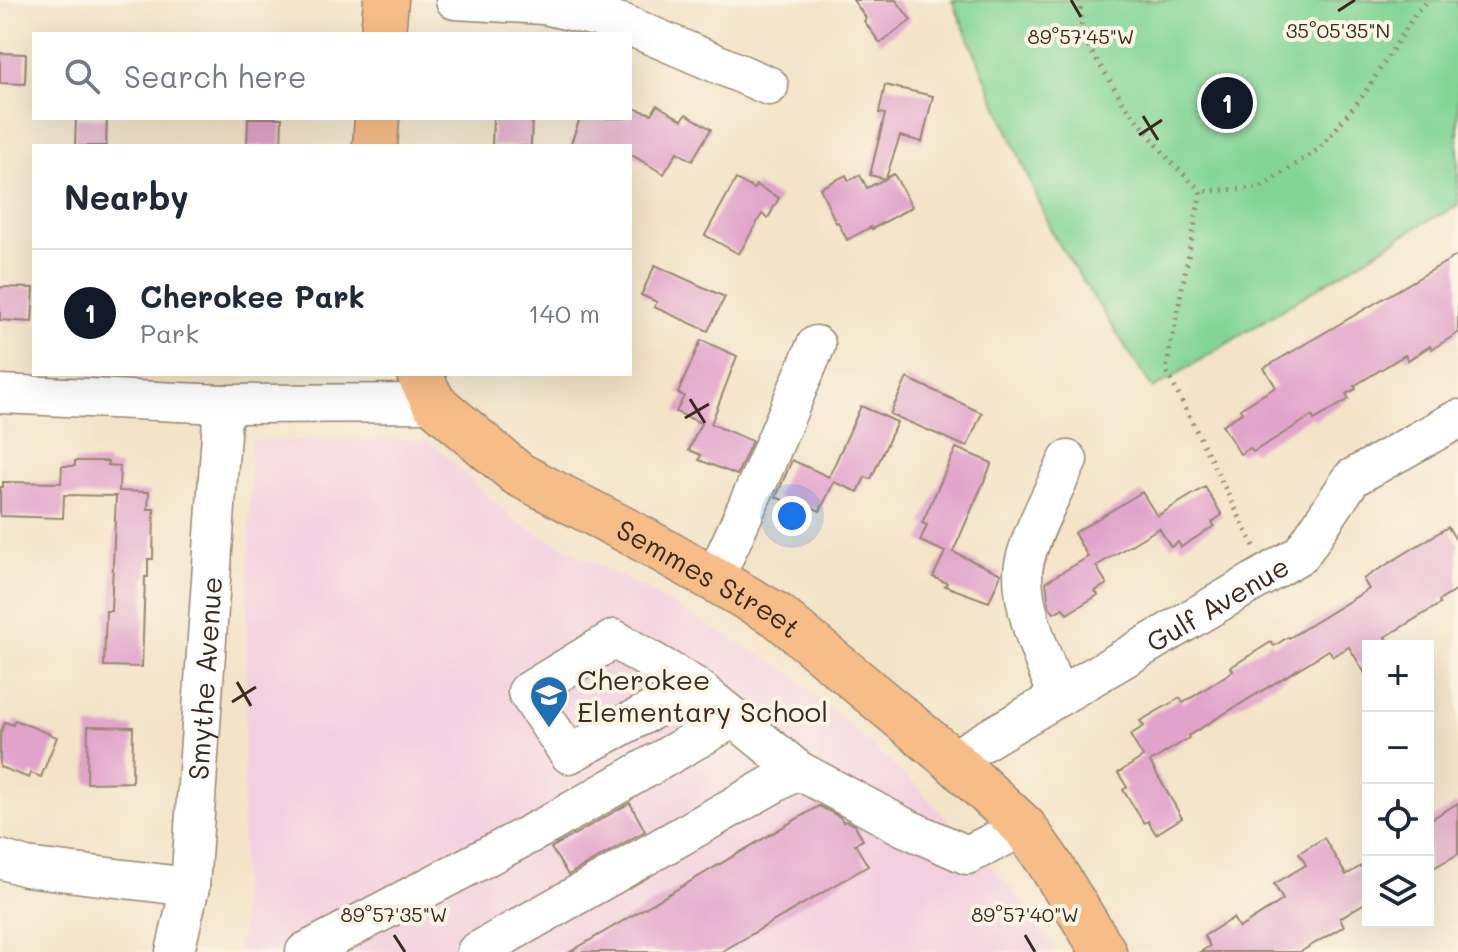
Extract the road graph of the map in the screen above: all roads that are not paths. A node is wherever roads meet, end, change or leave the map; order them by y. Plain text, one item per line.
1 (386, 0) edge
2 (455, 0) edge
3 (383, 32) edge
4 (769, 86) dead end
5 (377, 120) edge
6 (375, 144) edge
7 (816, 345) dead end
8 (426, 388) edge
9 (0, 394) edge
10 (223, 404) junction
11 (1458, 419) edge
12 (1068, 460) dead end
13 (714, 580) junction
14 (696, 687) dead end
15 (1058, 697) junction
16 (734, 718) junction
17 (952, 760) junction
18 (798, 770) junction
19 (1024, 827) junction
20 (0, 859) edge
21 (190, 887) junction
22 (175, 952) edge
23 (305, 952) edge
24 (476, 952) edge
25 (1104, 952) edge

1 - 3 main road
2 - 4 street
5 - 6 main road
7 - 13 street
8 - 10 street
8 - 13 main road, Semmes Street
9 - 10 street
10 - 21 street, Smythe Avenue
11 - 15 street, Gulf Avenue
12 - 15 street
13 - 17 main road, Semmes Street
14 - 16 street
15 - 17 street, Gulf Avenue
16 - 18 street
16 - 23 street
17 - 19 main road, Semmes Street
18 - 19 street
18 - 24 street
19 - 25 main road, Semmes Street
20 - 21 street
21 - 22 street, Smythe Avenue

